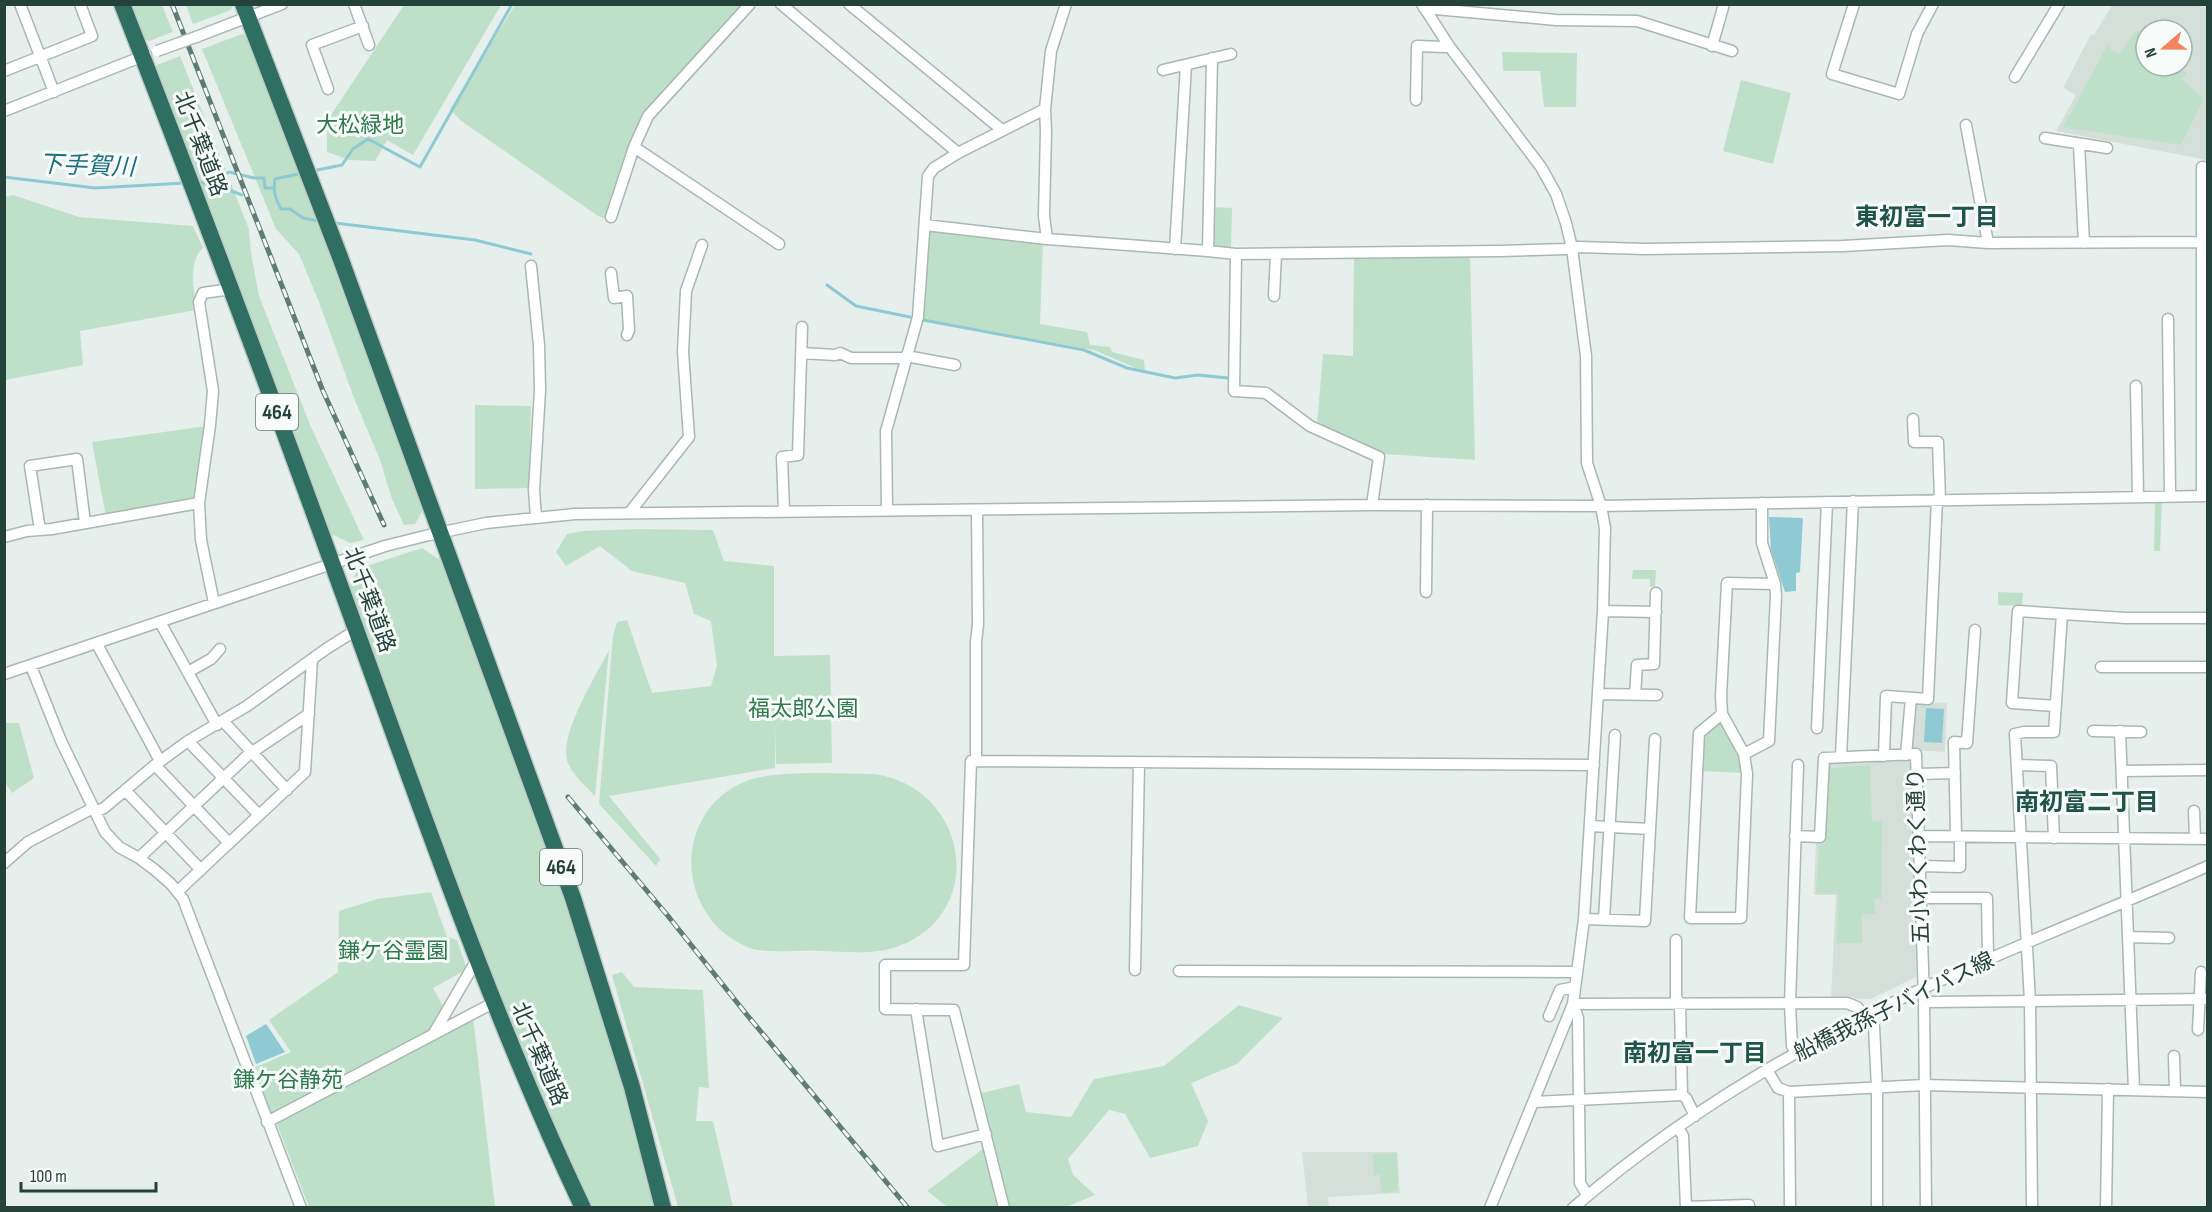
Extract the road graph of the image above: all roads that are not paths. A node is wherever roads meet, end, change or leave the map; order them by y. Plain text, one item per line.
1 (20, 4) edge
2 (80, 4) edge
3 (122, 4) edge
4 (282, 4) edge
5 (354, 4) edge
6 (750, 4) edge
7 (781, 4) edge
8 (849, 4) edge
9 (1066, 4) edge
10 (1724, 4) edge
11 (1854, 4) edge
12 (1933, 4) edge
13 (2059, 4) edge
14 (1423, 6) edge
15 (242, 14) edge
16 (363, 26) junction
17 (369, 45) dead end
18 (1712, 45) junction
19 (1449, 46) junction
20 (1732, 51) dead end
21 (150, 54) junction
22 (1231, 54) dead end
23 (41, 57) junction
24 (1212, 58) junction
25 (1186, 65) junction
26 (1163, 70) dead end
27 (4, 71) edge
28 (2014, 77) dead end
29 (328, 88) dead end
30 (54, 92) junction
31 (1416, 100) dead end
32 (1045, 109) junction
33 (4, 111) edge
34 (1966, 125) dead end
35 (1002, 130) junction
36 (2045, 138) dead end
37 (2079, 144) junction
38 (633, 147) junction
39 (2107, 148) dead end
40 (958, 153) junction
41 (2205, 167) edge
42 (611, 217) dead end
43 (2205, 224) edge
44 (925, 225) junction
45 (1047, 239) junction
46 (2201, 242) junction
47 (1988, 243) junction
48 (2084, 243) junction
49 (779, 244) dead end
50 (702, 245) dead end
51 (1572, 248) junction
52 (1175, 249) junction
53 (1208, 250) junction
54 (1236, 254) junction
55 (1276, 254) junction
56 (531, 266) dead end
57 (610, 273) dead end
58 (231, 289) junction
59 (1274, 296) dead end
60 (2168, 319) dead end
61 (802, 327) dead end
62 (627, 335) dead end
63 (802, 353) junction
64 (906, 357) junction
65 (954, 365) dead end
66 (2136, 386) dead end
67 (1913, 419) dead end
68 (2138, 496) junction
69 (2170, 496) junction
70 (2205, 496) edge
71 (1938, 499) junction
72 (1853, 501) junction
73 (1762, 502) junction
74 (1827, 502) junction
75 (199, 503) junction
76 (1372, 505) junction
77 (1427, 505) junction
78 (1601, 506) junction
79 (887, 510) junction
80 (977, 510) junction
81 (784, 511) junction
82 (630, 512) junction
83 (536, 518) junction
84 (85, 523) junction
85 (40, 530) junction
86 (440, 532) junction
87 (4, 537) edge
88 (332, 564) junction
89 (1775, 584) junction
90 (1426, 592) dead end
91 (1656, 593) dead end
92 (214, 603) junction
93 (1603, 611) junction
94 (1656, 612) junction
95 (2061, 614) junction
96 (2208, 618) edge
97 (160, 622) junction
98 (356, 630) junction
99 (1975, 630) dead end
100 (97, 644) junction
101 (220, 649) dead end
102 (312, 660) junction
103 (31, 666) junction
104 (2101, 667) dead end
105 (2208, 667) edge
106 (188, 672) junction
107 (4, 674) edge
108 (1598, 694) junction
109 (1635, 695) junction
110 (1657, 695) dead end
111 (1911, 698) junction
112 (2056, 706) junction
113 (309, 714) junction
114 (1722, 714) junction
115 (220, 723) junction
116 (1818, 728) dead end
117 (2093, 731) dead end
118 (2120, 731) junction
119 (2141, 732) dead end
120 (1615, 735) dead end
121 (1655, 739) dead end
122 (188, 741) junction
123 (252, 752) junction
124 (1744, 754) junction
125 (1906, 755) junction
126 (1884, 756) junction
127 (1841, 757) junction
128 (976, 761) junction
129 (157, 763) junction
130 (1139, 763) junction
131 (1594, 765) junction
132 (1798, 765) dead end
133 (2017, 765) junction
134 (2207, 770) edge
135 (2122, 771) junction
136 (1955, 773) junction
137 (1917, 774) junction
138 (224, 778) junction
139 (287, 789) junction
140 (125, 790) junction
141 (194, 806) junction
142 (94, 810) junction
143 (2194, 811) dead end
144 (259, 815) junction
145 (1590, 826) junction
146 (1611, 827) junction
147 (1650, 829) junction
148 (165, 833) junction
149 (1795, 836) junction
150 (1919, 836) junction
151 (1956, 836) junction
152 (2021, 837) junction
153 (2054, 837) junction
154 (2124, 838) junction
155 (2195, 839) junction
156 (2208, 839) edge
157 (229, 843) junction
158 (139, 858) junction
159 (4, 863) edge
160 (1920, 866) junction
161 (2208, 866) edge
162 (201, 870) junction
163 (178, 891) junction
164 (1921, 898) junction
165 (2127, 901) junction
166 (1584, 919) junction
167 (1604, 920) junction
168 (2129, 937) junction
169 (2169, 938) dead end
170 (1676, 940) dead end
171 (2027, 943) junction
172 (1988, 960) junction
173 (476, 961) junction
174 (1136, 970) dead end
175 (1179, 971) dead end
176 (1577, 972) junction
177 (2201, 972) dead end
178 (1575, 987) junction
179 (1923, 989) junction
180 (2204, 999) edge
181 (2131, 1000) junction
182 (2030, 1001) junction
183 (1930, 1002) dead end
184 (493, 1003) junction
185 (1573, 1004) junction
186 (1680, 1004) junction
187 (1790, 1004) junction
188 (916, 1010) junction
189 (1549, 1016) dead end
190 (1867, 1016) junction
191 (2198, 1030) dead end
192 (434, 1033) junction
193 (1796, 1053) junction
194 (2174, 1056) dead end
195 (1767, 1070) junction
196 (1924, 1085) junction
197 (1877, 1088) junction
198 (2031, 1088) junction
199 (2108, 1089) junction
200 (2134, 1090) junction
201 (2175, 1091) junction
202 (1789, 1092) junction
203 (2208, 1092) edge
204 (1682, 1095) junction
205 (1579, 1100) junction
206 (1534, 1102) junction
207 (1695, 1116) junction
208 (267, 1122) junction
209 (1678, 1128) junction
210 (986, 1134) junction
211 (1587, 1195) junction
212 (1573, 1207) edge
213 (1686, 1207) edge
214 (301, 1208) edge
215 (583, 1208) edge
216 (663, 1208) edge
217 (1004, 1208) edge
218 (1490, 1208) edge
219 (1749, 1208) edge
220 (1790, 1208) edge
221 (1877, 1208) edge
222 (1926, 1208) edge
223 (2032, 1208) edge
224 (2106, 1208) edge

1 - 23 street
2 - 23 street
3 - 21 highway, 北千葉道路 / 464
4 - 15 street
5 - 16 street
6 - 38 street
7 - 40 street
8 - 35 street
9 - 32 street
10 - 18 street
11 - 12 street
13 - 28 street
14 - 18 street
14 - 19 street
15 - 21 street, bridge
15 - 86 highway, 464
16 - 17 street
16 - 29 street
18 - 20 street
19 - 31 street
19 - 51 street
21 - 30 street
21 - 58 highway, 北千葉道路 / 464
22 - 24 street
23 - 27 street
23 - 30 street
24 - 25 street
24 - 53 street
25 - 26 street
25 - 52 street
30 - 33 street
32 - 35 street
32 - 45 street
34 - 47 street
35 - 40 street
36 - 37 street
37 - 39 street
37 - 48 street
38 - 42 street
38 - 49 street
40 - 44 street
41 - 43 street
43 - 46 street
44 - 45 street
44 - 64 street
45 - 52 street
46 - 48 street
46 - 70 street
47 - 48 street
47 - 51 street
50 - 82 street
51 - 55 street
51 - 78 street
52 - 53 street
53 - 54 street
54 - 55 street
54 - 76 street
55 - 59 street
56 - 83 street
57 - 62 street
58 - 75 street
58 - 88 highway, 北千葉道路 / 464
60 - 69 street
61 - 63 street
63 - 64 street
63 - 81 street
64 - 65 street
64 - 79 street
66 - 68 street
67 - 71 street
68 - 69 street
68 - 71 street
69 - 70 street
71 - 72 street
71 - 111 street
72 - 74 street
72 - 127 street
73 - 74 street
73 - 78 street
73 - 89 street
74 - 116 street
75 - 84 street
75 - 92 street
76 - 77 street
76 - 80 street
77 - 78 street
77 - 90 street
78 - 93 street
79 - 80 street
79 - 81 street
80 - 128 street
81 - 82 street
82 - 83 street
83 - 86 street
84 - 85 street
84 - 85 street
85 - 87 street
86 - 88 street
86 - 216 highway, 464
88 - 92 street
88 - 98 highway, 北千葉道路 / 464
89 - 114 street
89 - 124 street
91 - 94 street
92 - 97 street
93 - 94 street
93 - 108 street
94 - 109 street
95 - 96 street
95 - 112 street
95 - 112 street
97 - 100 street
97 - 106 street
98 - 102 street
98 - 173 highway, 北千葉道路 / 464
99 - 136 street
100 - 103 street
100 - 129 street
101 - 106 street
102 - 113 street
102 - 115 street
103 - 107 street
103 - 142 street
104 - 105 street
106 - 115 street
108 - 109 street
108 - 131 street
109 - 110 street
111 - 125 street, 五小わくわく通り
111 - 126 street
112 - 133 street
113 - 123 street
113 - 139 street
114 - 124 street
114 - 124 street
115 - 122 street
115 - 123 street
117 - 118 street
118 - 119 street
118 - 135 street
120 - 146 street
121 - 147 street
122 - 129 street
122 - 138 street
123 - 138 street
123 - 139 street
125 - 126 street
125 - 137 street, 五小わくわく通り
126 - 127 street
127 - 149 street
128 - 130 street
128 - 188 street
129 - 140 street
129 - 141 street
130 - 131 street
130 - 174 street
131 - 145 street
132 - 149 street
133 - 152 street
133 - 153 street
134 - 135 street
135 - 154 street
136 - 137 street
136 - 151 street
137 - 150 street, 五小わくわく通り
138 - 141 street
138 - 144 street
139 - 144 street
140 - 142 street
140 - 148 street
141 - 148 street
141 - 157 street
142 - 158 street
142 - 159 street
143 - 155 street
144 - 157 street
145 - 146 street
145 - 166 street
146 - 147 street
146 - 167 street
147 - 167 street
148 - 158 street
148 - 162 street
149 - 187 street
150 - 151 street
150 - 160 street, 五小わくわく通り
151 - 152 street
151 - 160 street
152 - 153 street
152 - 171 street
153 - 154 street
154 - 155 street
154 - 165 street
155 - 156 street
157 - 162 street
158 - 163 street
160 - 164 street, 五小わくわく通り
161 - 165 street, 船橋我孫子バイパス線
162 - 163 street
163 - 208 street
164 - 172 street
164 - 179 street, 五小わくわく通り
165 - 168 street
165 - 171 street, 船橋我孫子バイパス線
166 - 167 street
166 - 176 street
168 - 169 street
168 - 181 street
170 - 186 street
171 - 172 street, 船橋我孫子バイパス線
171 - 182 street
172 - 179 street, 船橋我孫子バイパス線
173 - 184 highway, 北千葉道路 / 464
173 - 192 street
175 - 176 street
176 - 178 street
177 - 180 street
178 - 185 street
178 - 189 street
179 - 190 street, 船橋我孫子バイパス線
179 - 196 street, 五小わくわく通り
180 - 181 street
180 - 191 street
181 - 182 street
181 - 200 street
182 - 183 street
182 - 198 street
184 - 192 street
184 - 215 highway, 北千葉道路 / 464
185 - 186 street
185 - 205 street
185 - 206 street
186 - 187 street
186 - 204 street
187 - 190 street
187 - 193 street
188 - 210 street
188 - 210 street
190 - 193 street, 船橋我孫子バイパス線
190 - 197 street
192 - 208 street
193 - 195 street, 船橋我孫子バイパス線
194 - 201 street
195 - 202 street
195 - 207 street, 船橋我孫子バイパス線
196 - 197 street
196 - 198 street
196 - 222 street, 五小わくわく通り
197 - 202 street
197 - 221 street
198 - 199 street
198 - 223 street
199 - 200 street
199 - 224 street
200 - 201 street
201 - 203 street
202 - 220 street
204 - 205 street
204 - 207 street
205 - 206 street
205 - 211 street
206 - 218 street
207 - 209 street, 船橋我孫子バイパス線
208 - 214 street
209 - 211 street, 船橋我孫子バイパス線
209 - 213 street
210 - 217 street
211 - 212 street, 船橋我孫子バイパス線
213 - 219 street

